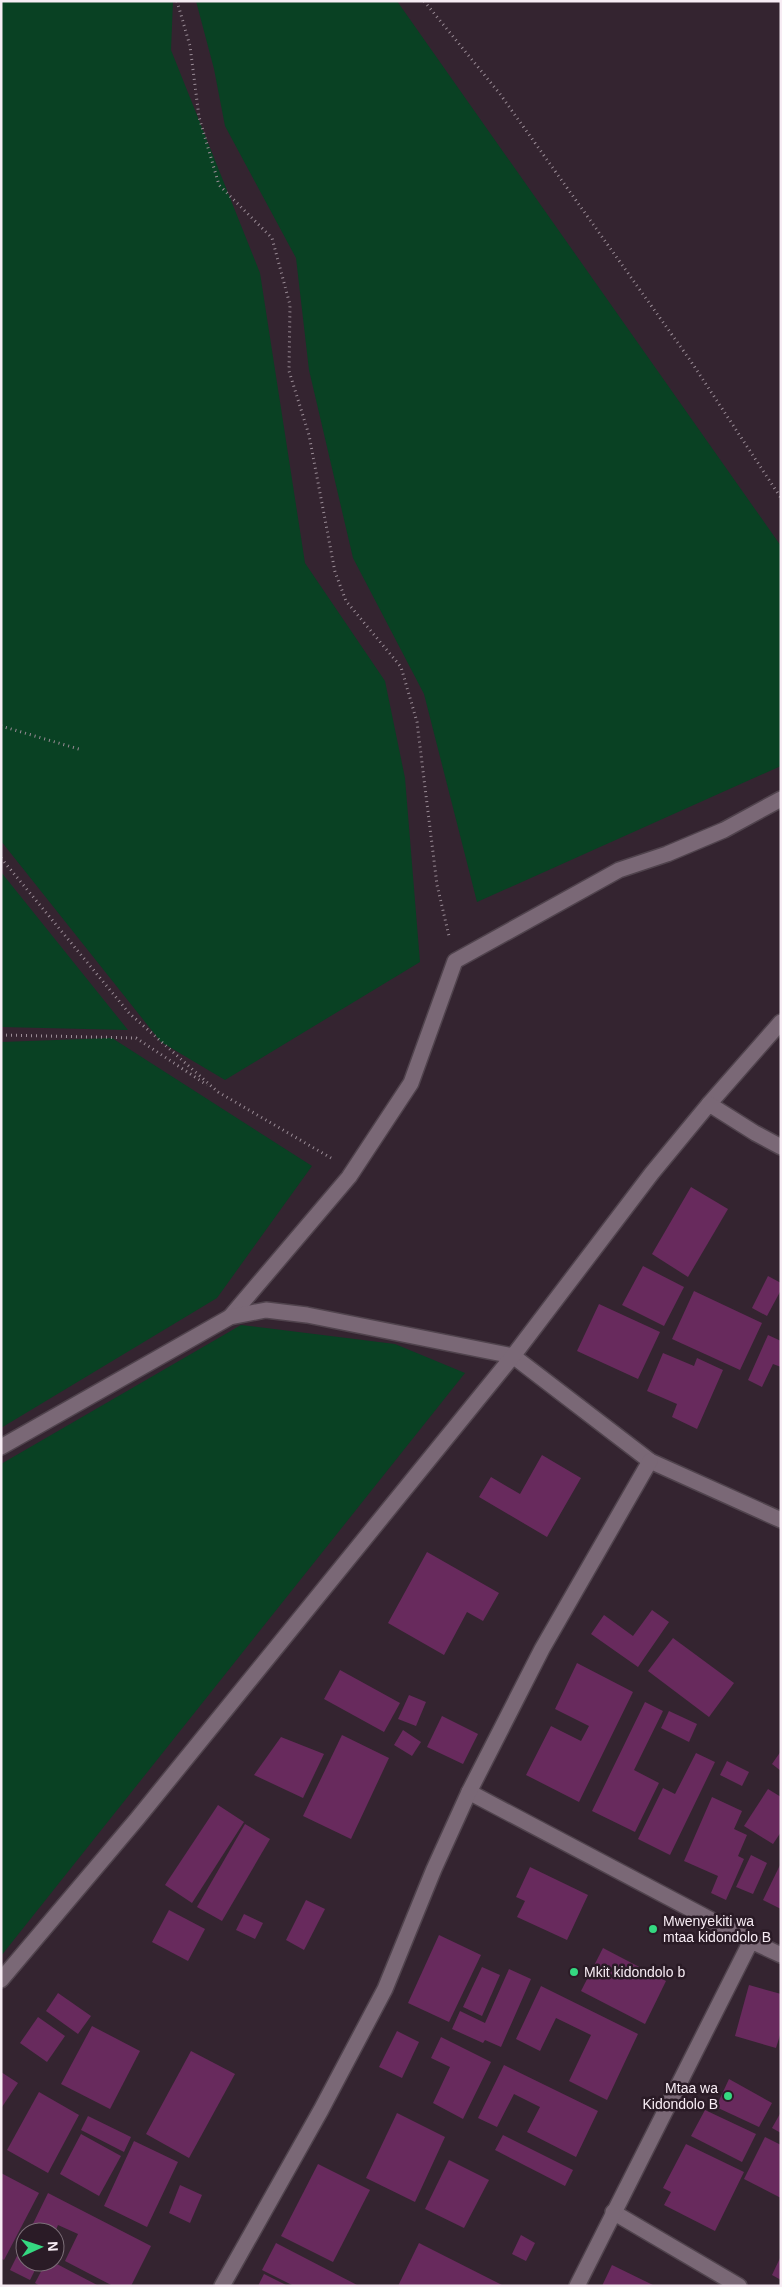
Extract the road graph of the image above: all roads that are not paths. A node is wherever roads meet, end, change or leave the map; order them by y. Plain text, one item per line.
1 (781, 800) edge
2 (781, 1022) edge
3 (709, 1104) junction
4 (781, 1147) edge
5 (230, 1317) junction
6 (513, 1356) junction
7 (1, 1448) edge
8 (650, 1461) junction
9 (781, 1520) edge
10 (469, 1792) junction
11 (751, 1941) junction
12 (781, 1955) edge
13 (1, 1980) edge
14 (613, 2212) junction
15 (222, 2286) edge
16 (577, 2286) edge
17 (739, 2286) edge

1 - 5 street
2 - 3 street
3 - 4 street
3 - 6 street
5 - 6 street
5 - 7 street
6 - 8 street
6 - 13 street
8 - 9 street
8 - 10 street
10 - 11 street
10 - 15 street
11 - 12 street
11 - 14 street
14 - 16 street
14 - 17 street

